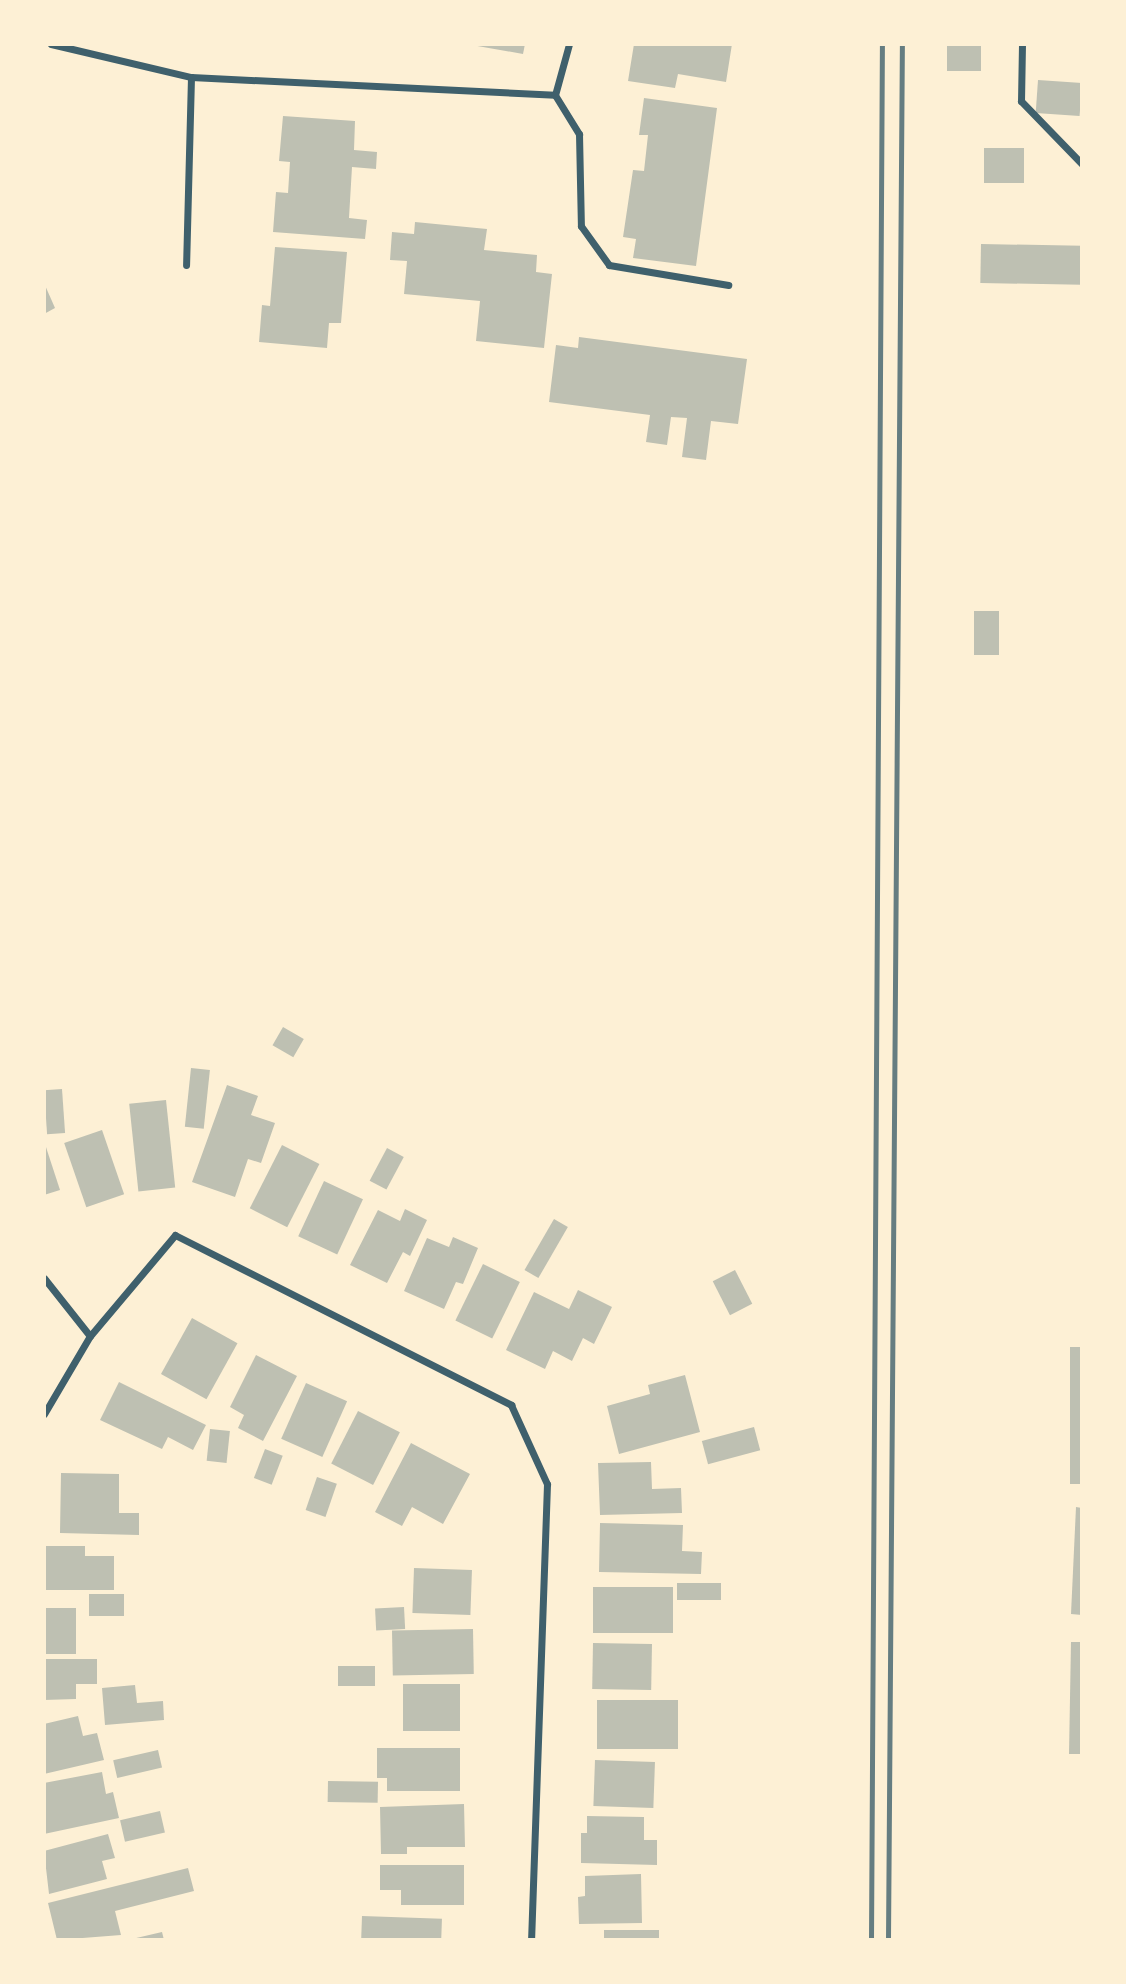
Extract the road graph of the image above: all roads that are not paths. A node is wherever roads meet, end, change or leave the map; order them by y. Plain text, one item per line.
1 (51, 44) edge
2 (569, 44) edge
3 (1022, 44) edge
4 (191, 77) junction
5 (555, 94) junction
6 (1082, 164) edge
7 (186, 265) dead end
8 (728, 285) dead end
9 (44, 1278) edge
10 (90, 1336) junction
11 (44, 1414) edge
12 (531, 1940) edge

1 - 4 street
2 - 5 street
3 - 6 street
4 - 5 street
4 - 7 street
5 - 8 street
9 - 10 street
10 - 11 street
10 - 12 street

